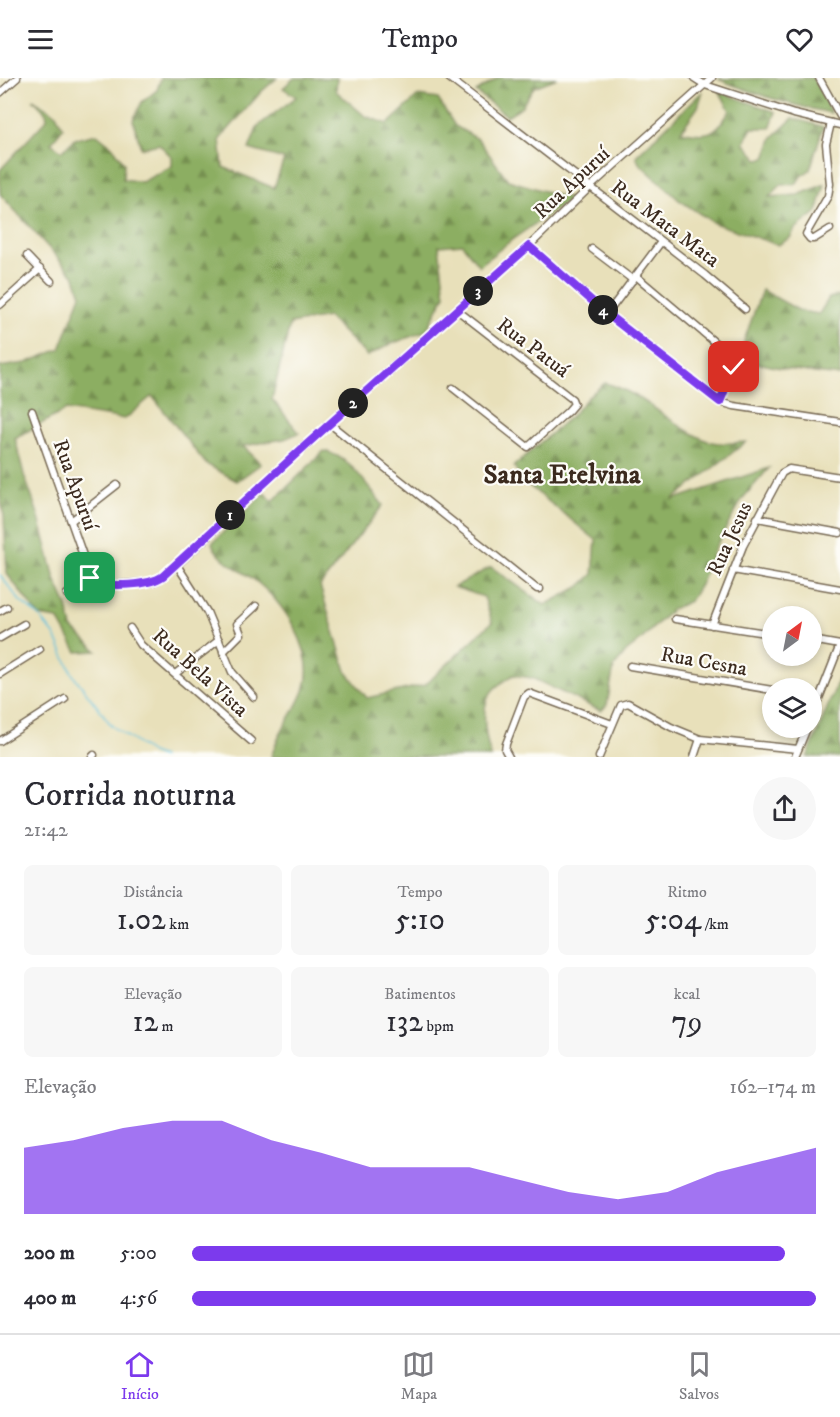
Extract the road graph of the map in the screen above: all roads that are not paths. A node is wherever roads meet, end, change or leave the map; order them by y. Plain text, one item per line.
1 (17, 78) edge
2 (450, 78) edge
3 (694, 78) edge
4 (712, 78) edge
5 (819, 78) edge
6 (705, 85) junction
7 (0, 93) edge
8 (840, 117) edge
9 (831, 123) junction
10 (840, 125) edge
11 (590, 188) junction
12 (830, 229) dead end
13 (661, 242) junction
14 (529, 246) junction
15 (592, 249) dead end
16 (27, 256) dead end
17 (40, 269) junction
18 (634, 278) junction
19 (51, 281) dead end
20 (0, 304) edge
21 (745, 309) dead end
22 (457, 310) junction
23 (607, 314) junction
24 (453, 388) dead end
25 (720, 402) junction
26 (32, 411) dead end
27 (840, 422) edge
28 (330, 424) junction
29 (840, 477) edge
30 (117, 485) dead end
31 (757, 518) junction
32 (71, 521) junction
33 (840, 533) edge
34 (177, 566) junction
35 (733, 570) junction
36 (93, 582) junction
37 (540, 589) dead end
38 (840, 589) edge
39 (67, 594) dead end
40 (256, 606) dead end
41 (675, 619) dead end
42 (24, 624) dead end
43 (712, 625) junction
44 (130, 628) dead end
45 (762, 632) edge
46 (0, 638) edge
47 (219, 640) junction
48 (822, 642) edge
49 (840, 645) edge
50 (40, 649) dead end
51 (223, 652) junction
52 (630, 666) dead end
53 (0, 674) edge
54 (175, 674) junction
55 (762, 688) edge
56 (822, 689) edge
57 (254, 697) dead end
58 (65, 699) dead end
59 (612, 724) junction
60 (802, 738) edge
61 (700, 739) junction
62 (0, 741) edge
63 (251, 741) dead end
64 (798, 748) junction
65 (509, 757) edge
66 (598, 757) edge
67 (694, 757) edge
68 (795, 757) edge

1 - 7 street
2 - 11 street, Rua Mata Mata
3 - 6 street
4 - 6 street, Rua Apuruí
5 - 8 street
6 - 9 street
6 - 11 street, Rua Apuruí
9 - 10 street
9 - 12 street
11 - 13 street, Rua Mata Mata
11 - 14 street, Rua Apuruí
13 - 18 street
13 - 21 street, Rua Mata Mata
14 - 22 street, Rua Apuruí
14 - 23 street
15 - 18 street
16 - 17 street
17 - 19 street
17 - 20 street
18 - 23 street
18 - 25 street
22 - 24 street, Rua Patuá
22 - 28 street, Rua Apuruí
23 - 25 street
25 - 27 street
26 - 32 street, Rua Apuruí
28 - 34 street, Rua Apuruí
28 - 37 street
29 - 31 street, Rua Jesus
30 - 32 street
31 - 33 street
31 - 35 street, Rua Jesus
32 - 36 street, Rua Apuruí
34 - 36 street, Rua Apuruí
34 - 47 street, Rua Bela Vista
35 - 38 street
35 - 43 street, Rua Jesus
36 - 39 street
40 - 51 street
41 - 43 street
42 - 46 street
43 - 45 street
44 - 54 street, Rua Bela Vista
47 - 51 street, Rua Bela Vista
47 - 54 street
48 - 49 street
49 - 56 street
50 - 53 street
51 - 57 street, Rua Bela Vista
52 - 55 street, Rua Cesna
54 - 63 street, Rua Bela Vista
58 - 62 street
59 - 61 street
59 - 65 street
59 - 66 street
60 - 64 street
61 - 64 street
61 - 67 street
64 - 68 street

